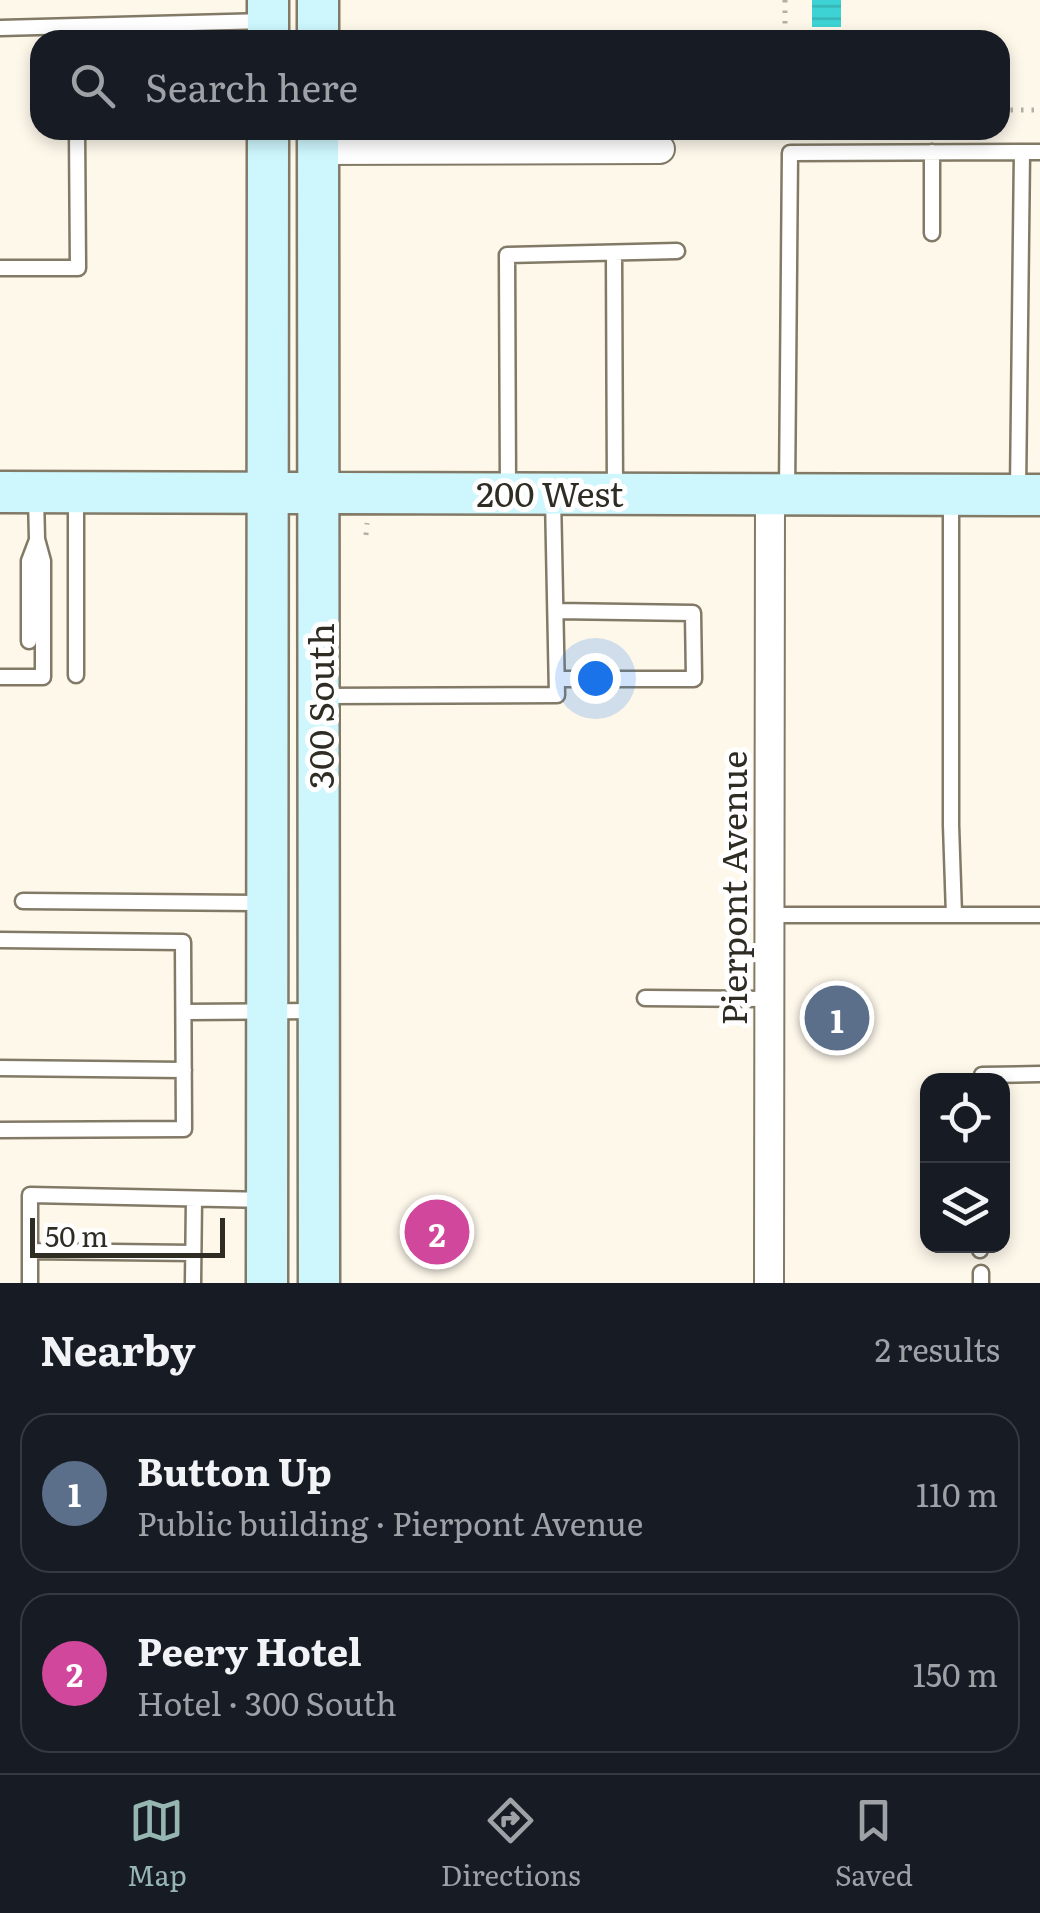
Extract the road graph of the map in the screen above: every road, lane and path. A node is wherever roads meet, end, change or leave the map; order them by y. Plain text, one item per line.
1 (318, 0) edge
2 (785, 0) edge
3 (268, 20) edge
4 (0, 28) edge
5 (30, 30) edge
6 (120, 30) edge
7 (318, 30) edge
8 (785, 30) edge
9 (1010, 110) edge
10 (1040, 110) edge
11 (77, 140) edge
12 (268, 140) edge
13 (318, 140) edge
14 (660, 149) dead end
15 (932, 152) junction
16 (1022, 152) junction
17 (1040, 152) edge
18 (932, 233) dead end
19 (676, 251) dead end
20 (614, 252) junction
21 (0, 268) edge
22 (268, 491) junction
23 (38, 492) edge
24 (320, 492) junction
25 (508, 492) junction
26 (553, 492) junction
27 (615, 492) junction
28 (778, 492) junction
29 (950, 494) junction
30 (1029, 495) edge
31 (37, 540) junction
32 (556, 611) junction
33 (29, 641) dead end
34 (76, 675) dead end
35 (0, 677) edge
36 (557, 678) junction
37 (319, 696) junction
38 (22, 901) dead end
39 (266, 904) junction
40 (769, 915) junction
41 (954, 915) junction
42 (1040, 915) edge
43 (0, 940) edge
44 (645, 998) dead end
45 (769, 999) junction
46 (320, 1011) junction
47 (186, 1012) junction
48 (266, 1012) junction
49 (0, 1068) edge
50 (184, 1070) junction
51 (1010, 1074) edge
52 (1040, 1074) edge
53 (0, 1130) edge
54 (194, 1199) junction
55 (267, 1200) junction
56 (30, 1251) junction
57 (193, 1253) junction
58 (30, 1283) edge
59 (193, 1283) edge
60 (267, 1283) edge
61 (319, 1283) edge
62 (769, 1283) edge

1 - 7 street
2 - 8 path
3 - 6 lane
4 - 5 lane
9 - 10 path
11 - 21 lane
12 - 22 street, 300 South
13 - 14 street
13 - 24 street, 300 South
15 - 16 lane
15 - 18 lane
15 - 28 lane
16 - 17 lane
16 - 30 lane
19 - 20 lane
20 - 25 lane
20 - 27 lane
22 - 23 street, 200 West
22 - 24 street, 200 West
22 - 39 street, 300 South
23 - 31 lane
23 - 34 lane
24 - 25 street, 200 West
24 - 37 street, 300 South
25 - 26 street, 200 West
26 - 27 street, 200 West
26 - 32 lane
27 - 28 street, 200 West
28 - 29 street, 200 West
28 - 40 street, Pierpont Avenue
29 - 30 street, 200 West
29 - 41 lane
31 - 33 lane
31 - 35 lane
32 - 36 lane
32 - 36 lane
36 - 37 lane
37 - 46 street, 300 South
38 - 39 lane
39 - 48 street, 300 South
40 - 41 lane
40 - 45 street, Pierpont Avenue
41 - 42 lane
43 - 47 lane
44 - 45 lane
45 - 62 street, Pierpont Avenue
46 - 48 lane
46 - 61 street, 300 South
47 - 48 lane
47 - 50 lane
48 - 55 street, 300 South
49 - 50 lane
50 - 53 lane
51 - 52 lane
54 - 55 lane
54 - 56 lane
54 - 57 lane
55 - 60 street, 300 South
56 - 57 lane
56 - 58 lane
57 - 59 lane

